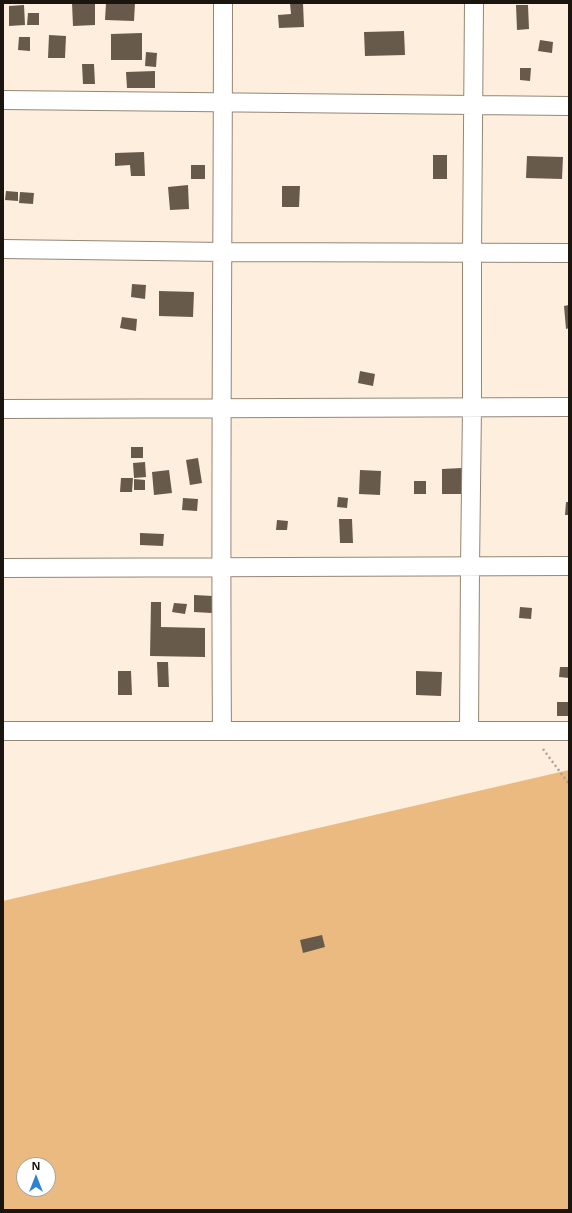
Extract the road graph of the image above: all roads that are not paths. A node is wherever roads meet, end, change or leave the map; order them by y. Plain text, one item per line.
1 (223, 3) edge
2 (474, 3) edge
3 (3, 100) edge
4 (223, 103) junction
5 (473, 105) junction
6 (569, 106) edge
7 (3, 249) edge
8 (223, 252) junction
9 (472, 253) junction
10 (569, 253) edge
11 (472, 407) junction
12 (569, 407) edge
13 (222, 408) junction
14 (3, 409) edge
15 (470, 566) junction
16 (569, 566) edge
17 (3, 568) edge
18 (221, 568) junction
19 (3, 731) edge
20 (222, 731) junction
21 (469, 731) junction
22 (569, 731) edge

1 - 4 street
2 - 5 street
3 - 4 street
4 - 5 street
4 - 8 street
5 - 6 street
5 - 9 street
7 - 8 street
8 - 9 street
8 - 13 street
9 - 10 street
9 - 11 street
11 - 12 street
11 - 13 street
11 - 15 street
13 - 14 street
13 - 18 street
15 - 16 street
15 - 18 street
15 - 21 street
17 - 18 street
18 - 20 street
19 - 20 street
20 - 21 street
21 - 22 street

